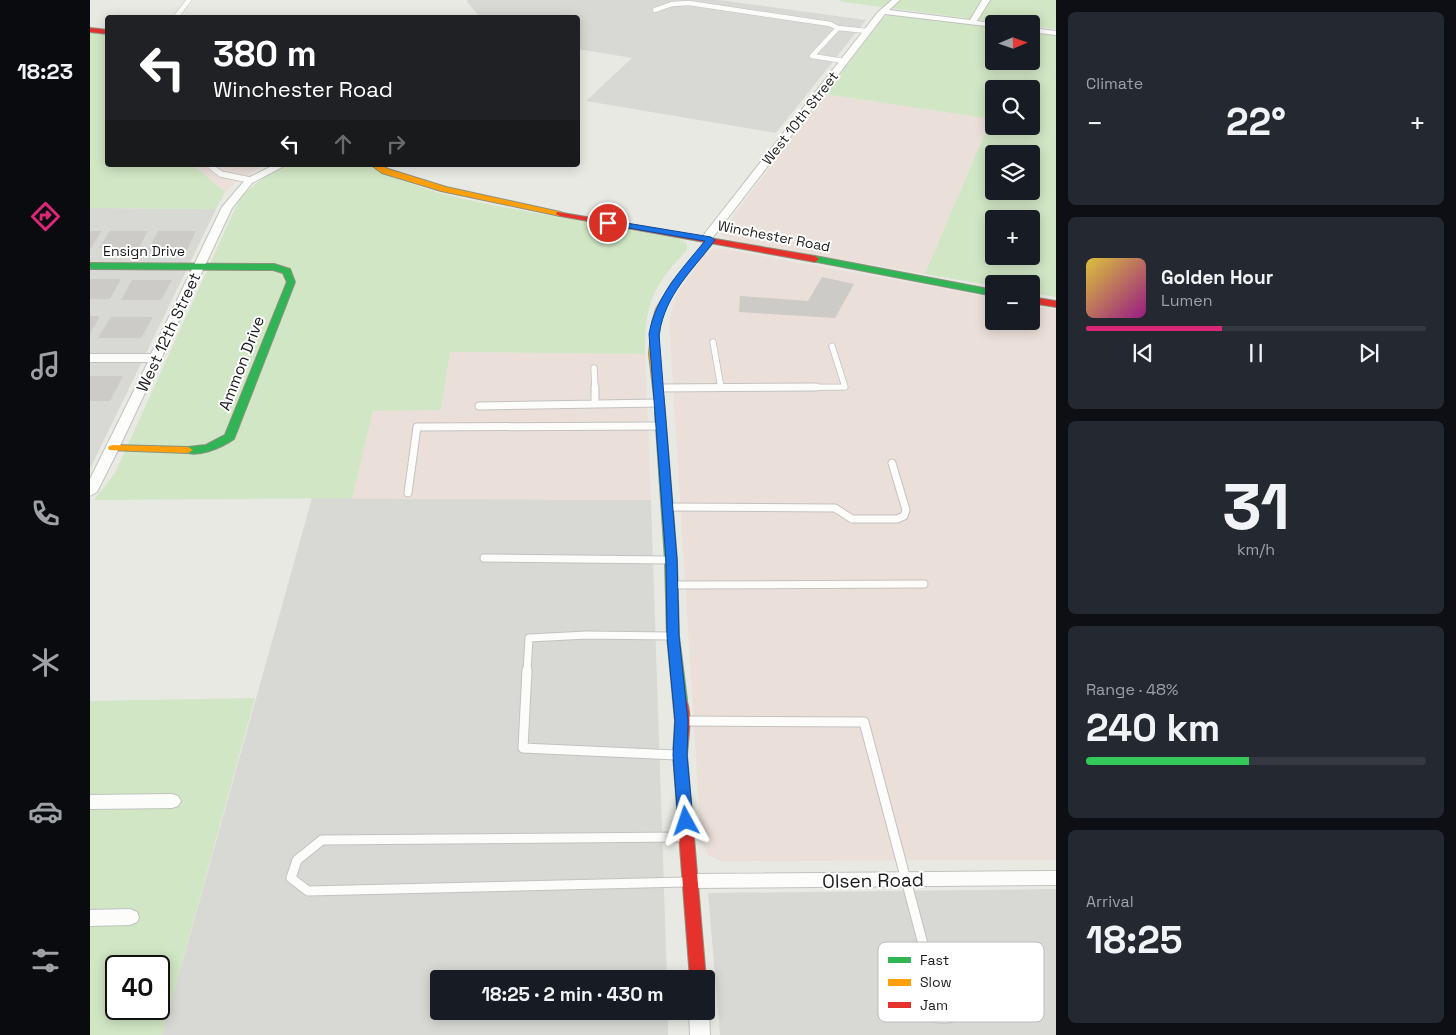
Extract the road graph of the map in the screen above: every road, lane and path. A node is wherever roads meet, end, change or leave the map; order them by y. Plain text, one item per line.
1 (189, 0) edge
2 (896, 0) edge
3 (986, 0) edge
4 (655, 10) dead end
5 (884, 12) junction
6 (177, 15) edge
7 (972, 23) junction
8 (985, 25) edge
9 (838, 28) junction
10 (90, 30) edge
11 (1040, 31) edge
12 (105, 32) edge
13 (867, 32) junction
14 (1056, 33) edge
15 (844, 61) junction
16 (212, 167) edge
17 (276, 167) edge
18 (379, 167) edge
19 (250, 180) junction
20 (708, 239) junction
21 (90, 266) edge
22 (199, 266) junction
23 (985, 291) edge
24 (1040, 301) edge
25 (1056, 304) edge
26 (713, 342) dead end
27 (832, 346) dead end
28 (90, 358) edge
29 (156, 358) junction
30 (594, 368) dead end
31 (659, 388) junction
32 (721, 388) junction
33 (661, 403) junction
34 (595, 404) junction
35 (479, 406) dead end
36 (662, 426) junction
37 (113, 448) junction
38 (892, 463) dead end
39 (90, 492) edge
40 (408, 493) dead end
41 (668, 507) junction
42 (484, 558) dead end
43 (672, 560) junction
44 (924, 584) dead end
45 (672, 586) junction
46 (673, 636) junction
47 (682, 721) junction
48 (680, 755) junction
49 (172, 800) dead end
50 (90, 802) edge
51 (687, 837) junction
52 (1056, 878) edge
53 (908, 880) junction
54 (691, 882) junction
55 (130, 917) dead end
56 (90, 918) edge
57 (923, 942) edge
58 (697, 970) edge
59 (699, 1020) edge
60 (700, 1035) edge

1 - 6 lane
2 - 5 street, West 10th Street
3 - 7 street
4 - 9 lane
5 - 7 street
5 - 13 street, West 10th Street
7 - 8 street
9 - 13 lane
9 - 15 lane
10 - 12 street
11 - 14 street
13 - 15 street, West 10th Street
15 - 20 street, West 10th Street
16 - 19 lane
17 - 19 street, West 12th Street
18 - 20 street, Winchester Road
19 - 22 street, West 12th Street
20 - 23 street, Winchester Road
20 - 31 street, West 10th Street
21 - 22 street, Ensign Drive
22 - 29 street, West 12th Street
22 - 37 street, Ammon Drive
24 - 25 street
26 - 32 lane
27 - 32 lane
28 - 29 street
29 - 37 street, West 12th Street
30 - 34 lane
31 - 32 lane
31 - 33 street, West 10th Street
33 - 34 lane
33 - 36 street, West 10th Street
34 - 35 lane
36 - 40 lane
36 - 41 street, West 10th Street
37 - 39 street, West 12th Street
38 - 41 lane
41 - 43 street, West 10th Street
42 - 43 lane
43 - 45 street, West 10th Street
44 - 45 lane
45 - 46 street, West 10th Street
46 - 47 street, West 10th Street
46 - 48 lane
47 - 48 street, West 10th Street
47 - 53 lane
48 - 51 street, West 10th Street
49 - 50 street
51 - 54 street, West 10th Street
51 - 54 lane
52 - 53 street, Olsen Road
53 - 54 street, Olsen Road
53 - 57 lane
54 - 58 street, West 10th Street
55 - 56 street
59 - 60 street

